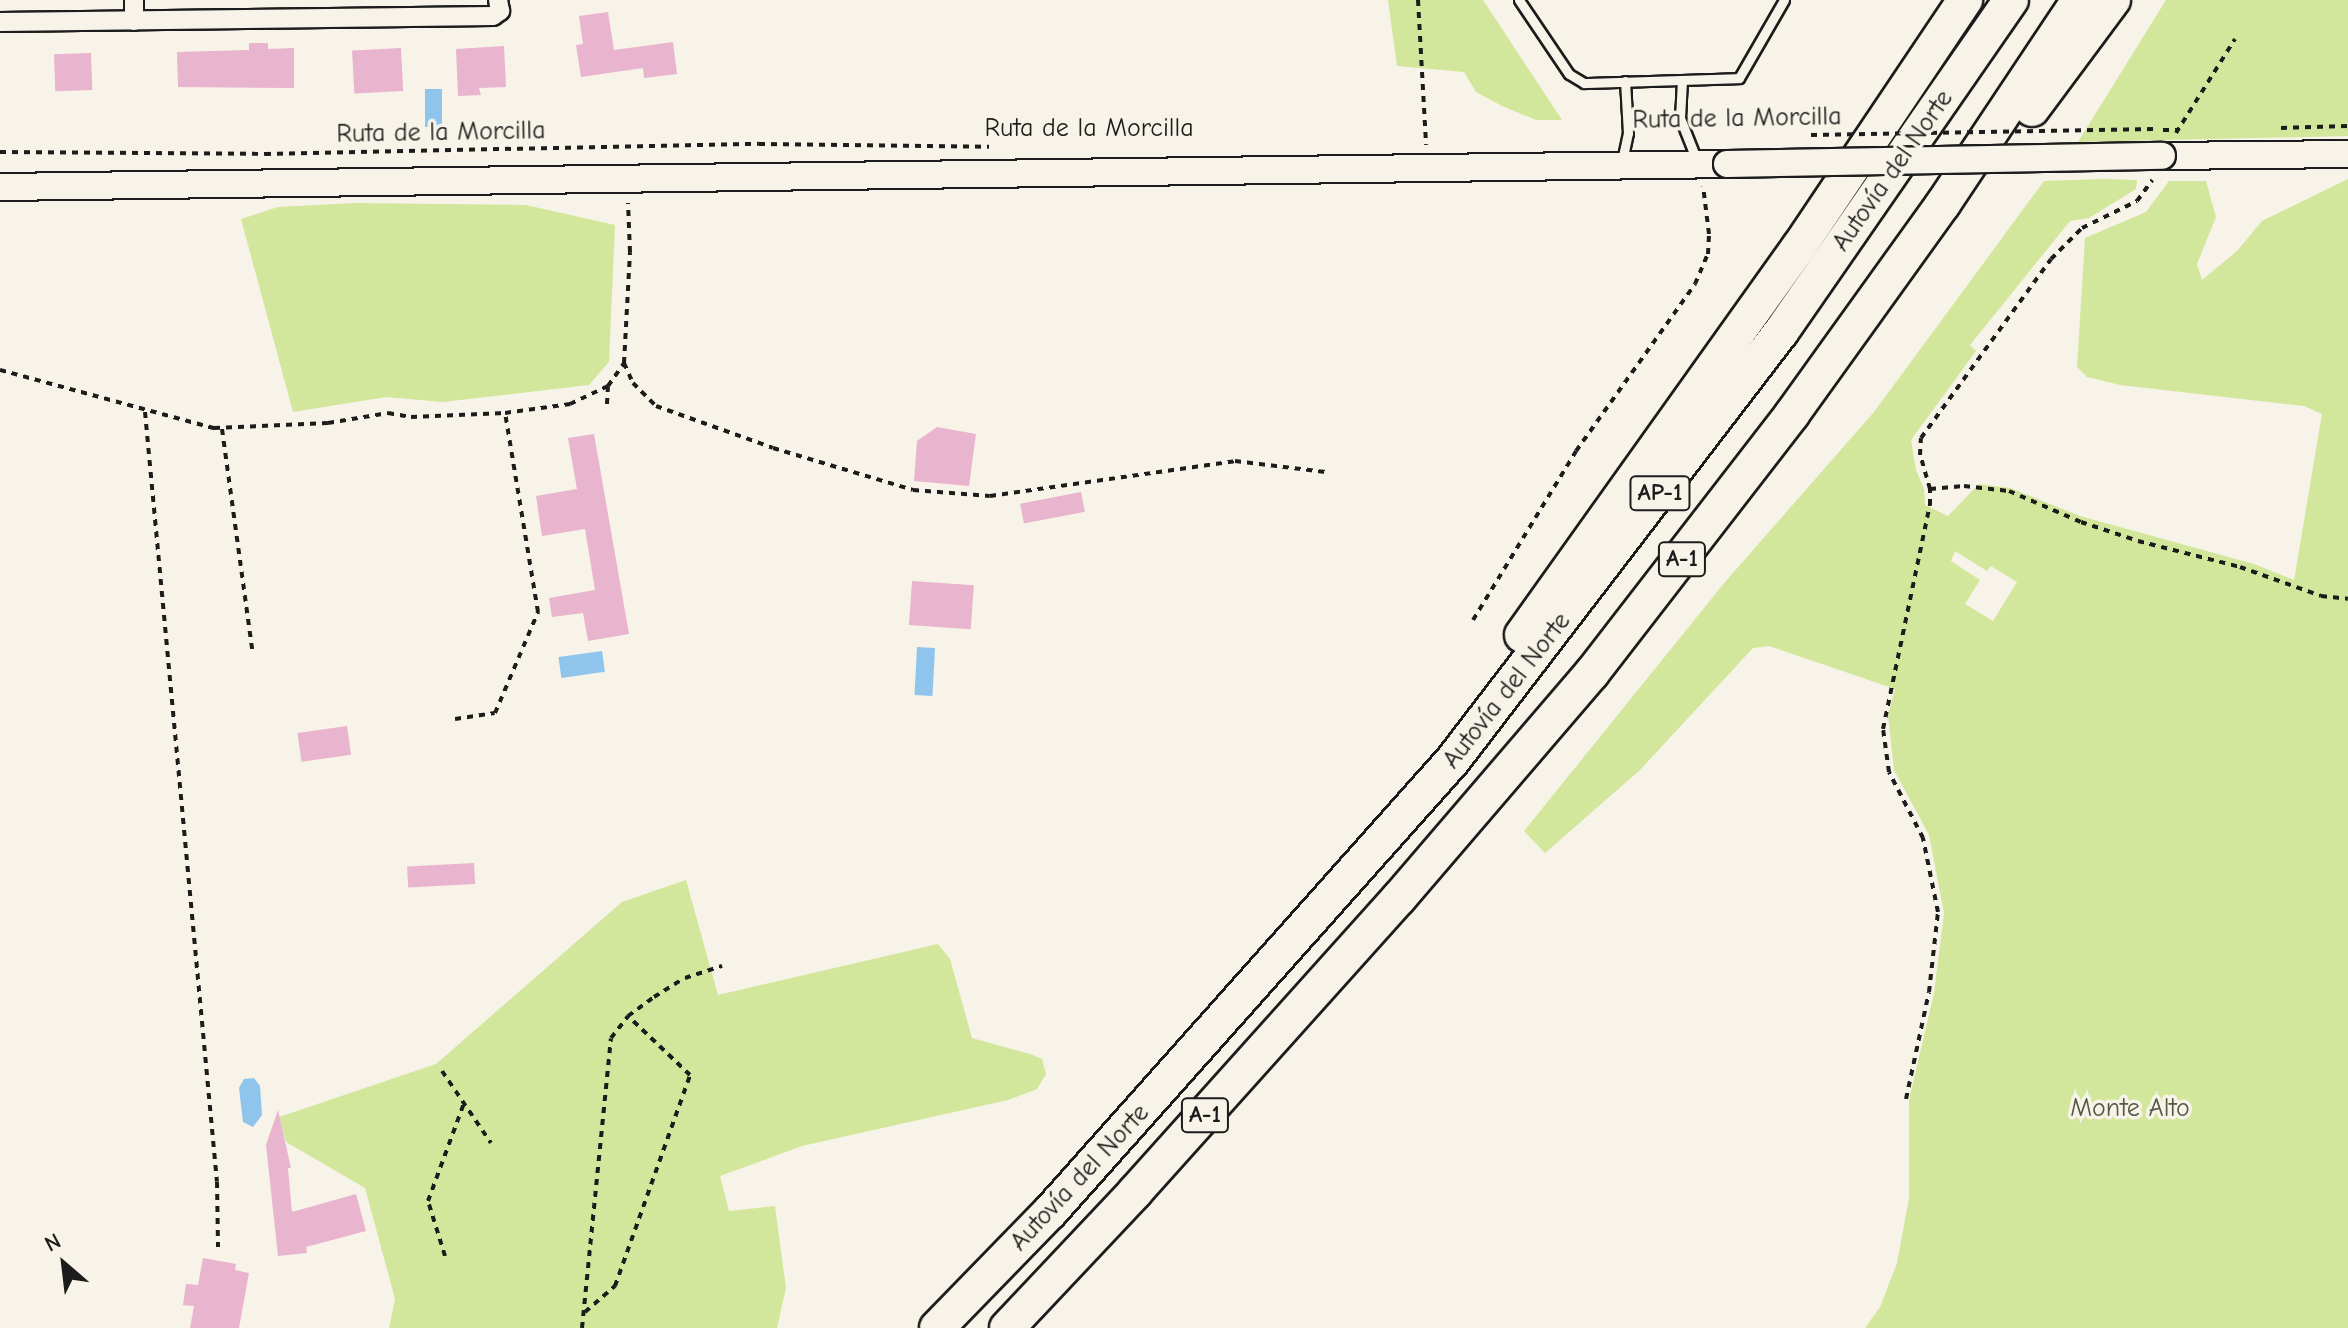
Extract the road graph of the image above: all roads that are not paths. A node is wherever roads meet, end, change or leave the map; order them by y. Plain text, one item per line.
1 (134, 0) edge
2 (1519, 0) edge
3 (1784, 0) edge
4 (1965, 0) edge
5 (2011, 0) edge
6 (2079, 0) edge
7 (2113, 0) edge
8 (498, 7) edge
9 (134, 21) junction
10 (0, 22) edge
11 (1682, 80) junction
12 (1625, 81) junction
13 (2348, 154) edge
14 (1622, 163) junction
15 (1699, 164) junction
16 (0, 187) edge
17 (1943, 204) junction
18 (1276, 961) junction
19 (937, 1328) edge
20 (1007, 1328) edge

1 - 9 street
2 - 12 lane
3 - 11 lane
4 - 18 highway, A-1
5 - 18 highway, Autovía del Norte / AP-1
6 - 17 highway, Autovía del Norte
7 - 17 highway, A-1
8 - 9 street
9 - 10 street
11 - 12 lane
11 - 15 lane
12 - 14 lane
13 - 15 main road, bridge
14 - 15 main road
14 - 16 main road
17 - 20 highway, Autovía del Norte / A-1
18 - 19 highway, Autovía del Norte / A-1

